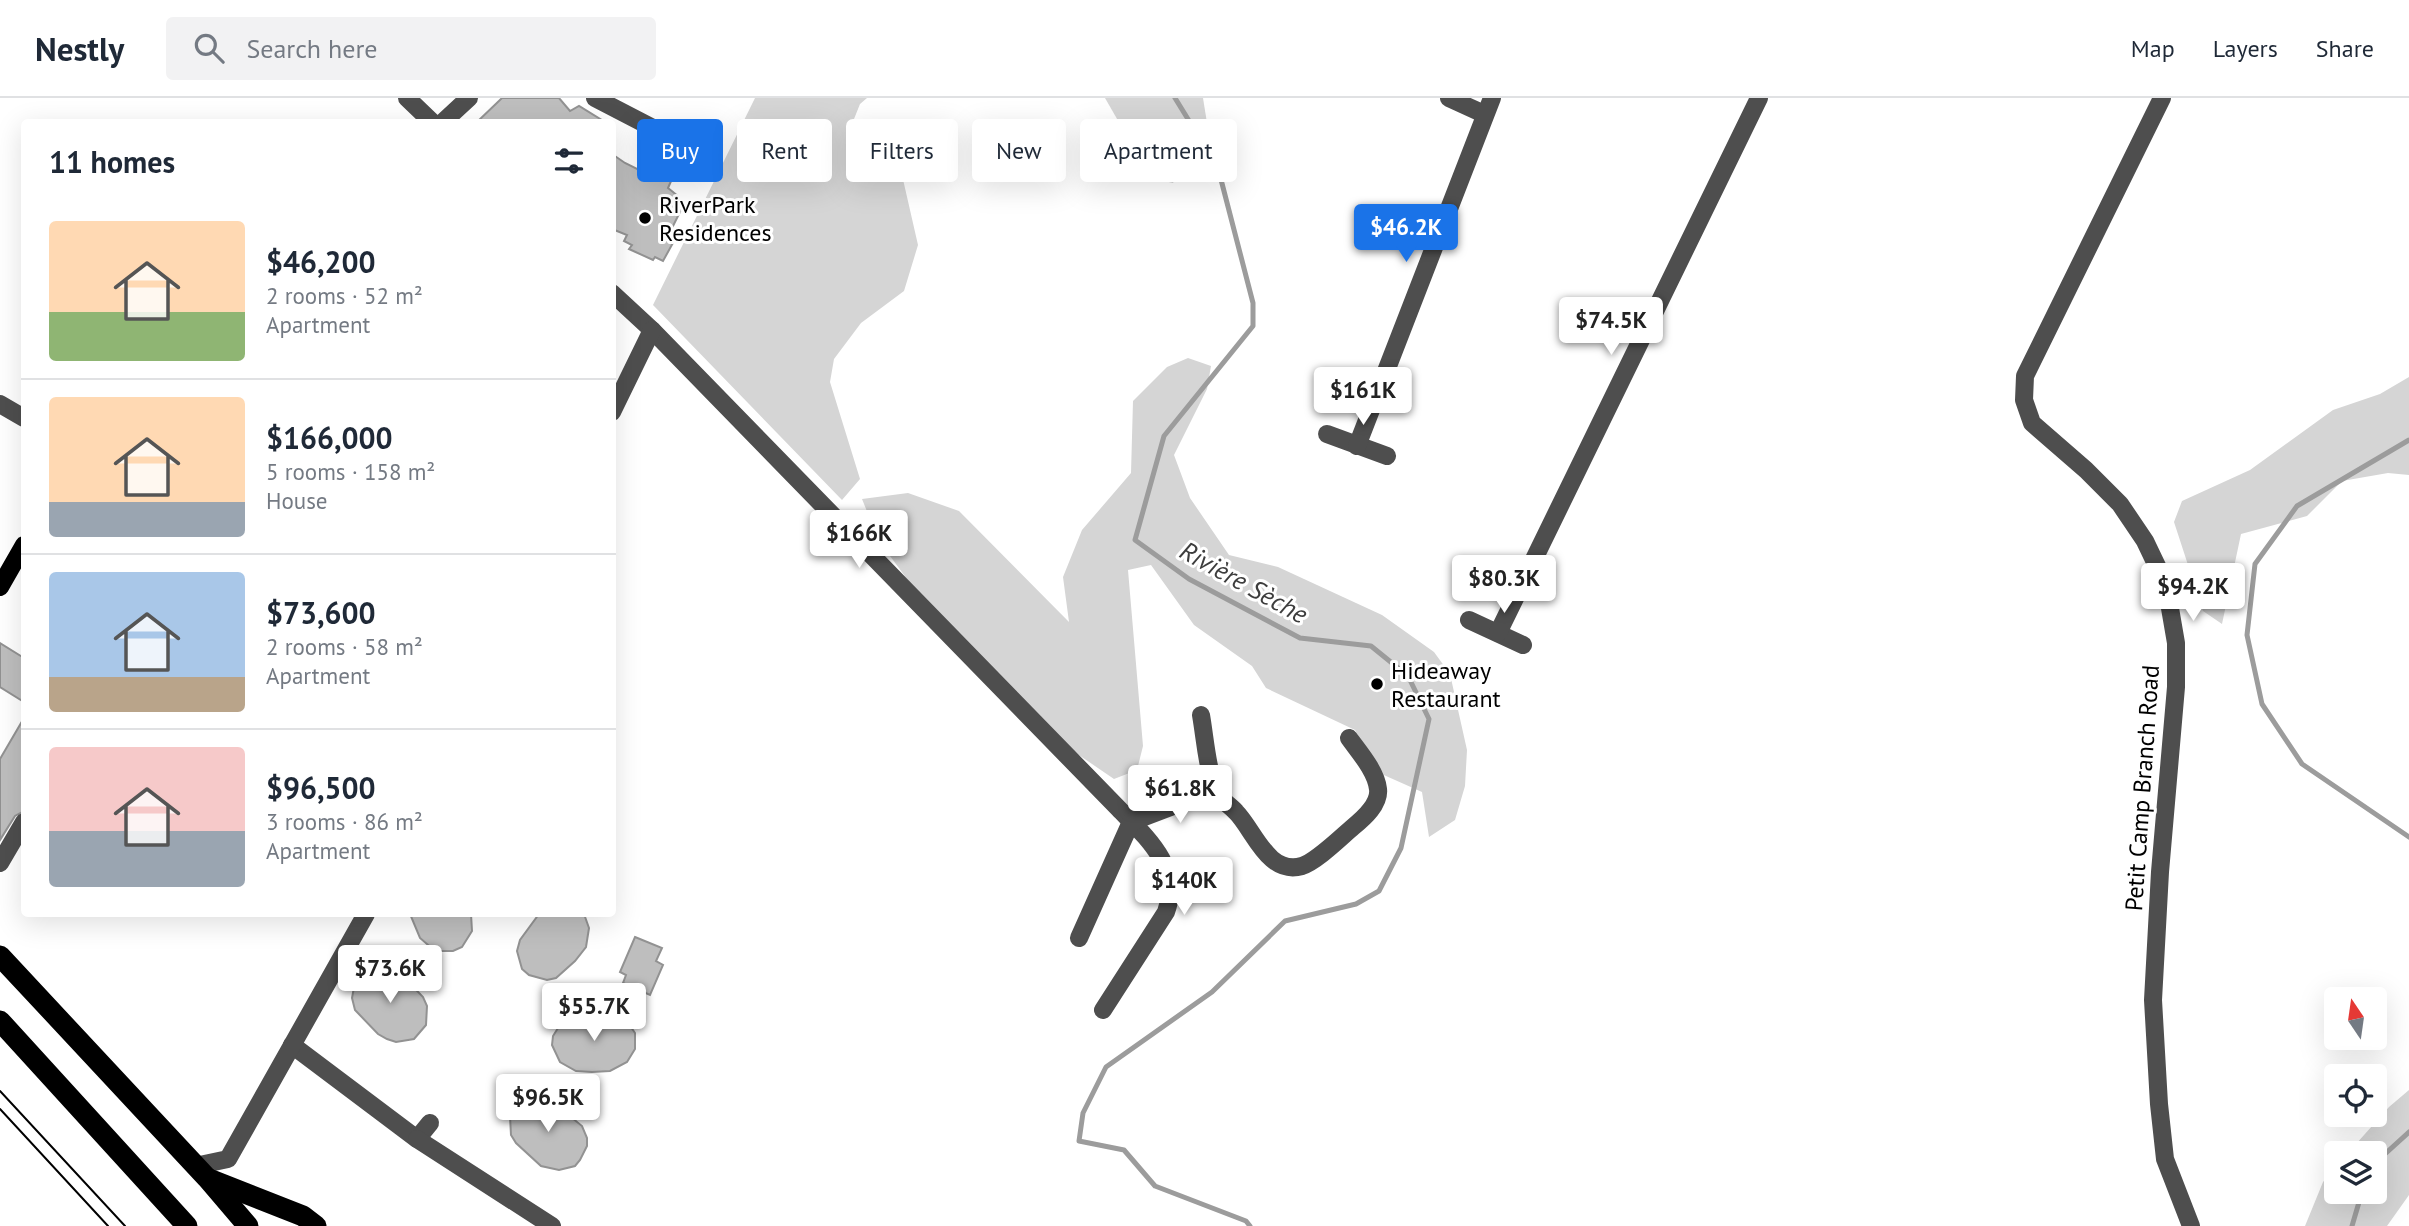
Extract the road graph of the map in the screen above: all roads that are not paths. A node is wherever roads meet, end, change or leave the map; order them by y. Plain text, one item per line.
1 (468, 98) edge
2 (595, 98) edge
3 (1449, 98) edge
4 (1759, 98) edge
5 (2162, 98) edge
6 (1488, 106) edge
7 (413, 107) edge
8 (428, 119) edge
9 (446, 119) edge
10 (637, 120) edge
11 (616, 297) edge
12 (652, 330) junction
13 (0, 404) edge
14 (616, 404) edge
15 (21, 416) edge
16 (1327, 434) dead end
17 (1357, 446) junction
18 (1387, 456) dead end
19 (21, 550) edge
20 (0, 587) edge
21 (1469, 620) dead end
22 (1497, 633) junction
23 (1523, 645) dead end
24 (1201, 715) dead end
25 (1349, 738) dead end
26 (1215, 790) junction
27 (1131, 822) junction
28 (21, 827) edge
29 (0, 863) edge
30 (362, 917) edge
31 (1079, 938) dead end
32 (0, 956) edge
33 (1103, 1010) dead end
34 (0, 1021) edge
35 (292, 1045) junction
36 (430, 1123) dead end
37 (417, 1139) junction
38 (201, 1172) junction
39 (182, 1221) edge
40 (248, 1226) edge
41 (316, 1226) edge
42 (552, 1226) edge
43 (2191, 1226) edge

1 - 9 street
2 - 10 street
3 - 6 street
4 - 22 street
5 - 43 street, Petit Camp Branch Road
6 - 17 street
7 - 8 street
11 - 12 street
12 - 14 street
12 - 27 street
13 - 15 street
16 - 17 street
17 - 18 street
19 - 20 main road
21 - 22 street
22 - 23 street
24 - 26 street
25 - 26 street
26 - 27 street
27 - 31 street
27 - 33 street
28 - 29 street
30 - 35 street
32 - 38 highway
34 - 39 highway
35 - 37 street
35 - 38 street
36 - 37 street
37 - 42 street
38 - 40 highway
38 - 41 highway

